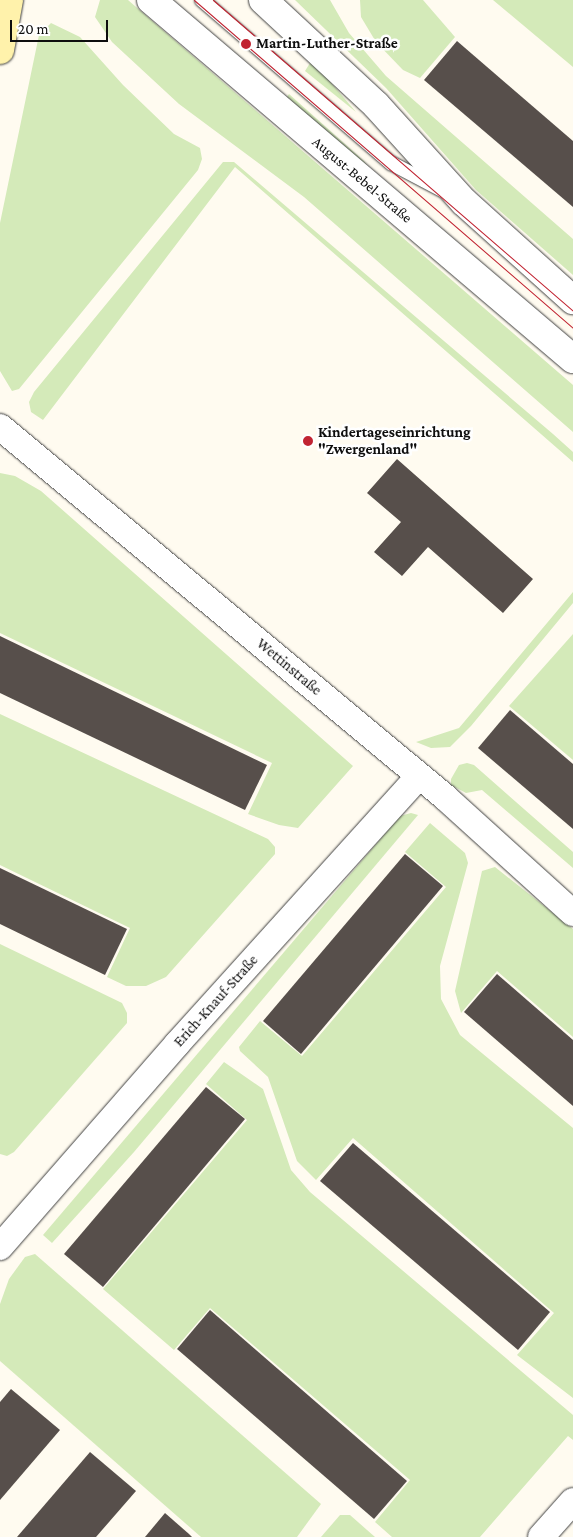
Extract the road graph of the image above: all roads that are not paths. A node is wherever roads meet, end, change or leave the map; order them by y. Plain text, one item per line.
1 (9, 0) edge
2 (152, 0) edge
3 (202, 0) edge
4 (263, 0) edge
5 (0, 50) edge
6 (464, 202) junction
7 (573, 300) edge
8 (573, 359) edge
9 (0, 427) edge
10 (419, 776) junction
11 (573, 913) edge
12 (6, 1235) edge
13 (573, 1500) edge
14 (541, 1537) edge

1 - 5 main road
2 - 8 street, August-Bebel-Straße
3 - 6 lane
4 - 6 street
6 - 7 street
9 - 10 street, Wettinstraße
10 - 11 street, Wettinstraße
10 - 12 street, Erich-Knauf-Straße
13 - 14 street

